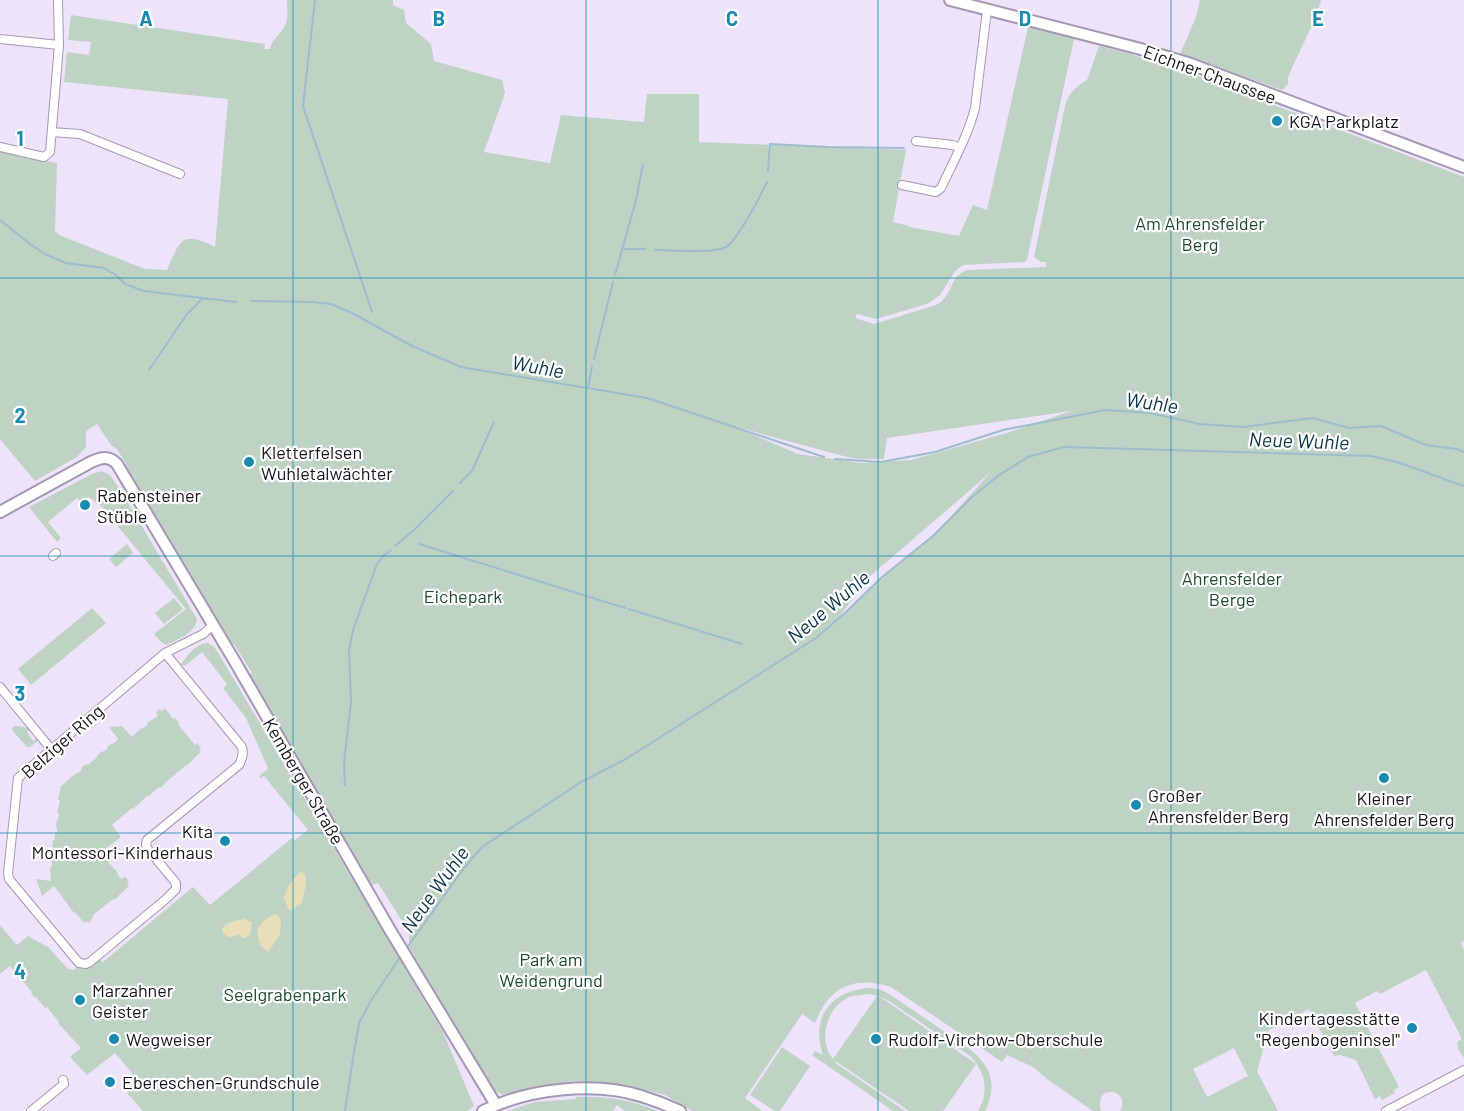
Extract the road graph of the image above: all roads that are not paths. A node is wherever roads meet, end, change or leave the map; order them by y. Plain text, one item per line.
1 (58, 0) edge
2 (950, 0) edge
3 (987, 10) junction
4 (0, 39) edge
5 (59, 45) junction
6 (52, 132) junction
7 (916, 141) dead end
8 (0, 147) edge
9 (960, 148) junction
10 (1464, 167) edge
11 (180, 174) dead end
12 (902, 185) dead end
13 (0, 512) edge
14 (212, 626) junction
15 (165, 653) junction
16 (0, 687) edge
17 (51, 749) junction
18 (1464, 1070) edge
19 (63, 1080) dead end
20 (496, 1105) junction
21 (31, 1111) edge
22 (483, 1111) edge
23 (680, 1111) edge
24 (1386, 1111) edge

1 - 5 street
2 - 3 main road, Eichner Chaussee
3 - 9 street
3 - 10 main road, Eichner Chaussee
4 - 5 street
5 - 6 street
6 - 8 street
6 - 11 street
7 - 9 street
9 - 12 street
13 - 14 main road, Kemberger Straße
14 - 15 street, Belziger Ring
14 - 20 main road, Kemberger Straße
15 - 17 street, Belziger Ring
15 - 17 street, Belziger Ring
16 - 17 street
18 - 24 street
19 - 21 street
20 - 22 main road
20 - 23 main road

